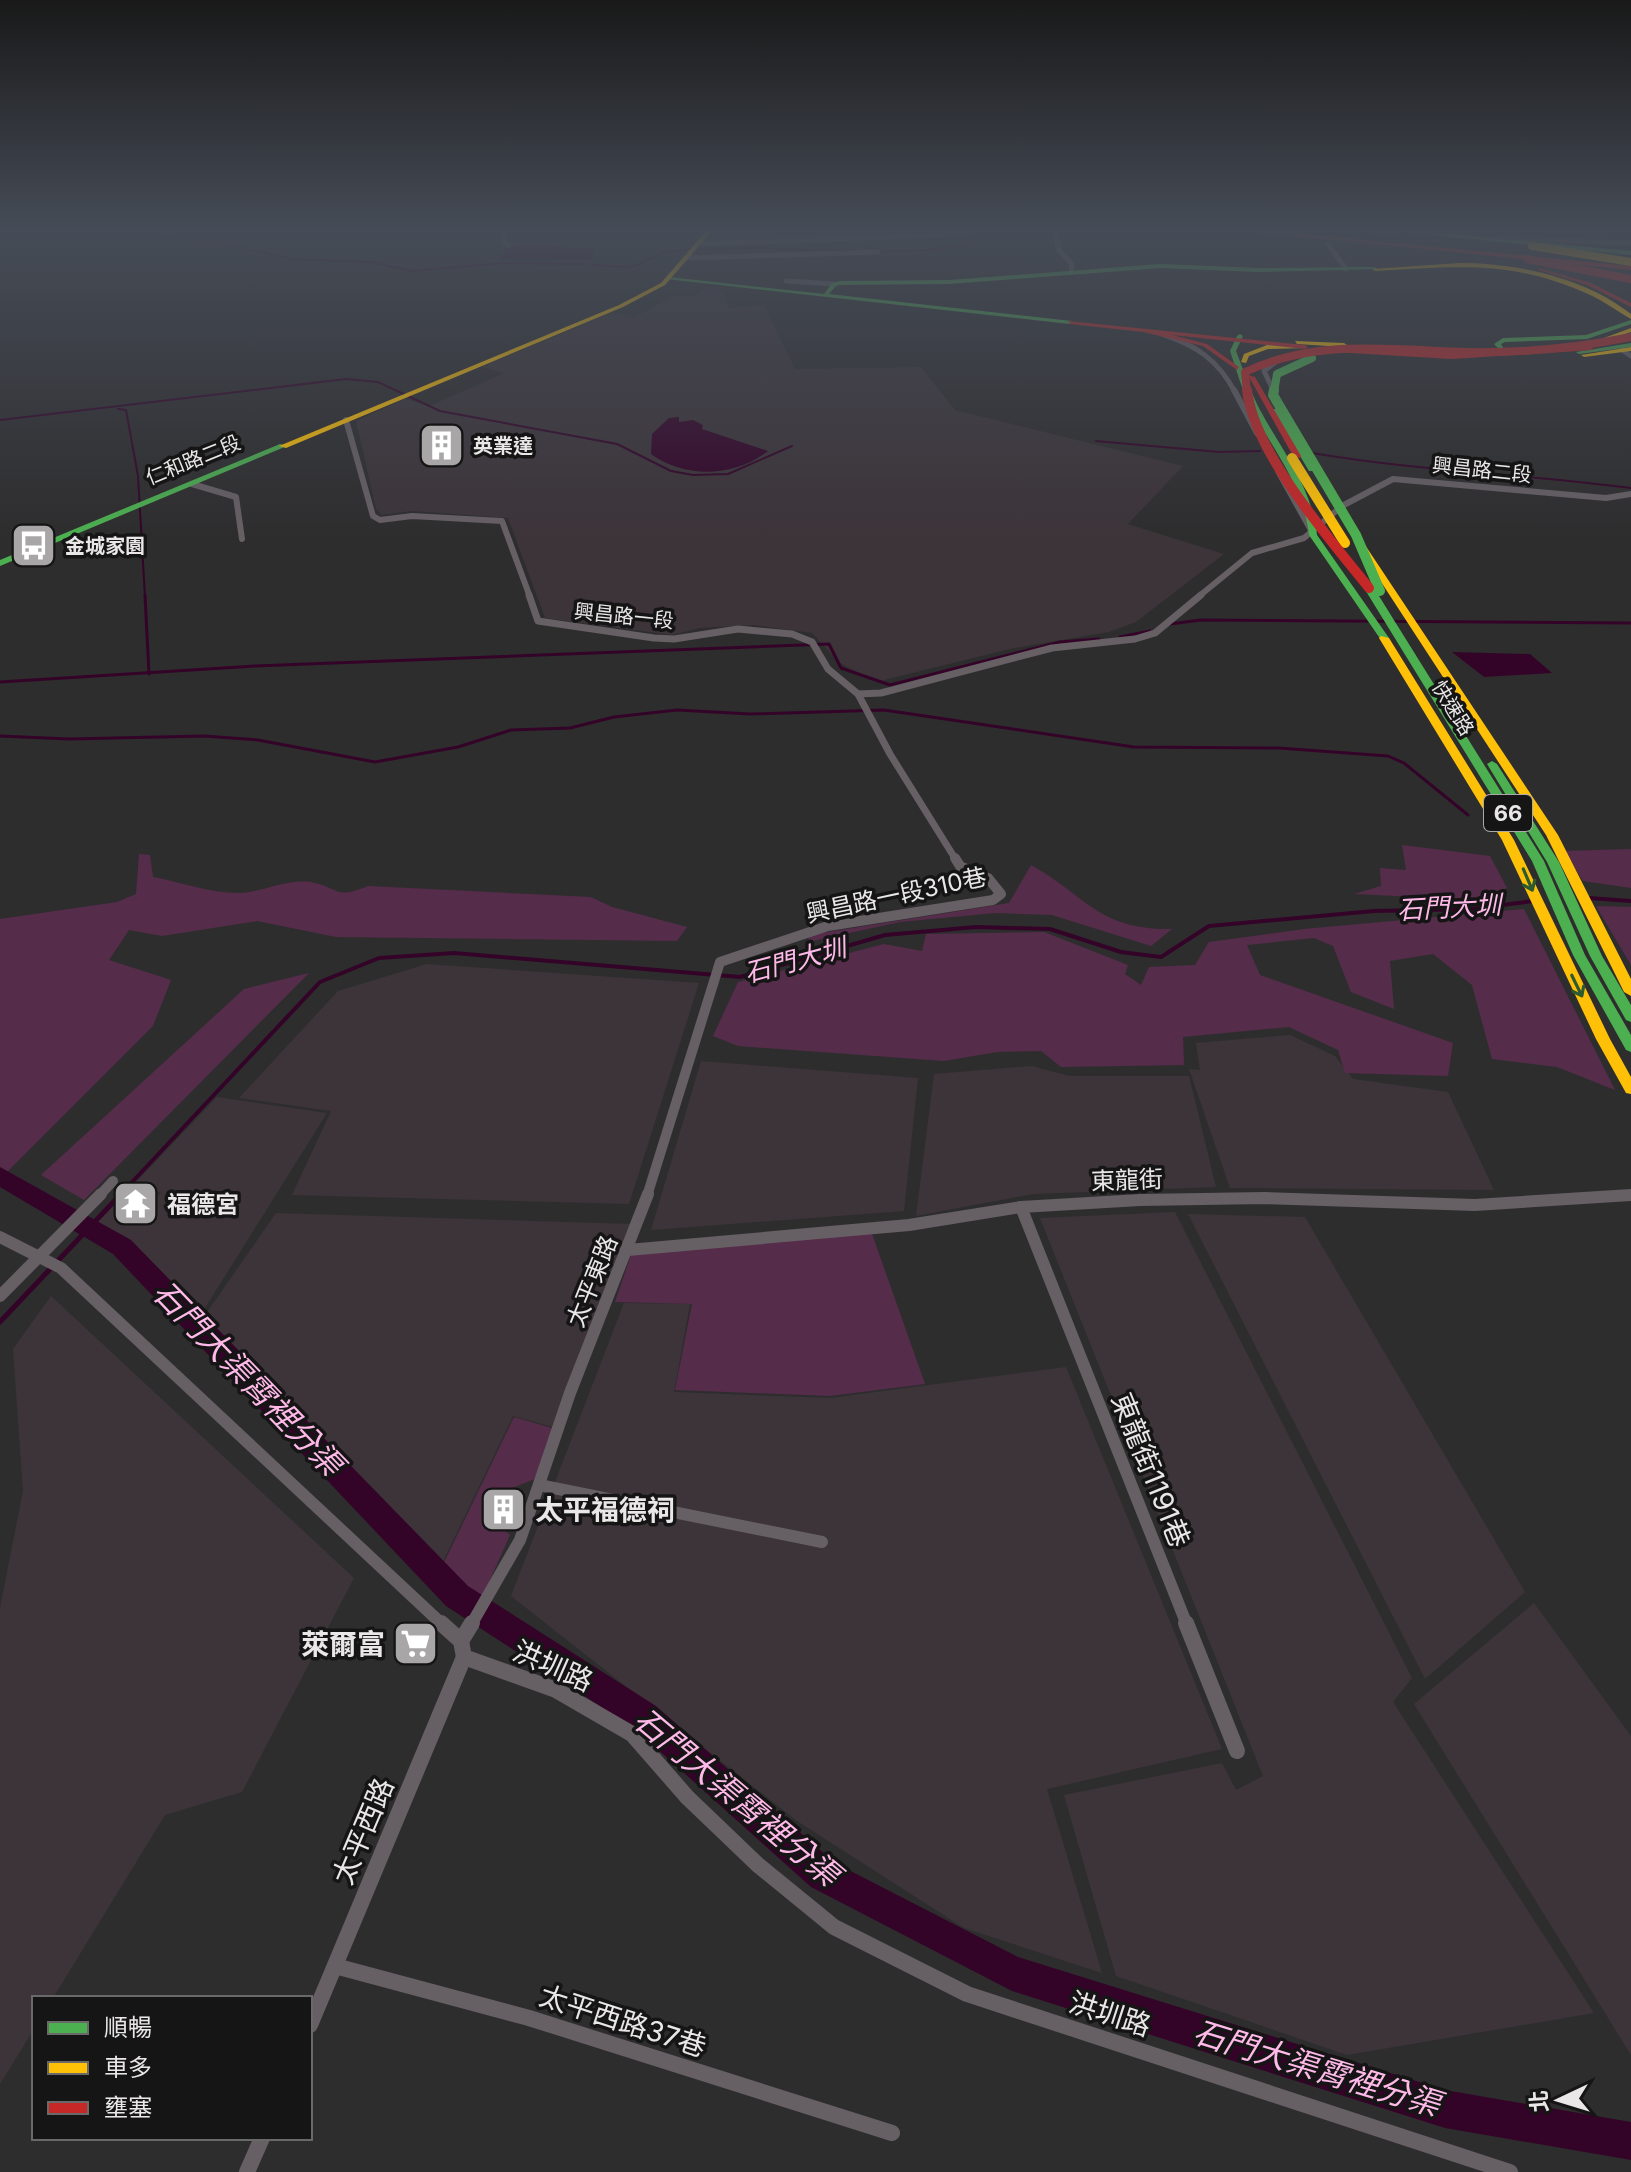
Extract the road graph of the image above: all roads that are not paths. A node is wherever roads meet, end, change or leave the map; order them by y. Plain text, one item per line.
1 (560, 331) edge
2 (1148, 331) edge
3 (1150, 331) edge
4 (1160, 331) edge
5 (1182, 331) edge
6 (1607, 331) edge
7 (1240, 338) junction
8 (1628, 342) edge
9 (1304, 347) junction
10 (1337, 350) junction
11 (1506, 352) junction
12 (1245, 375) junction
13 (1255, 418) junction
14 (346, 420) junction
15 (192, 484) junction
16 (1631, 494) edge
17 (1340, 508) junction
18 (1312, 532) junction
19 (242, 539) dead end
20 (0, 563) edge
21 (1369, 592) junction
22 (858, 694) junction
23 (720, 965) joint
24 (1631, 992) edge
25 (1631, 1017) edge
26 (1631, 1047) edge
27 (1631, 1089) edge
28 (113, 1181) dead end
29 (1631, 1195) edge
30 (1021, 1207) junction
31 (0, 1237) edge
32 (628, 1250) junction
33 (50, 1262) junction
34 (0, 1296) edge
35 (539, 1485) junction
36 (822, 1542) dead end
37 (462, 1649) junction
38 (1237, 1751) dead end
39 (335, 1966) junction
40 (312, 2020) edge
41 (892, 2133) dead end
42 (261, 2140) edge
43 (247, 2172) edge
44 (1510, 2172) edge

1 - 14 main road, 仁和路二段
2 - 13 street, 快速路
3 - 12 main road
4 - 7 main road
5 - 7 main road
6 - 11 main road
7 - 9 main road
7 - 11 main road
7 - 12 main road
8 - 11 main road
8 - 11 main road
8 - 21 main road, 66, bridge
8 - 21 main road, 66, bridge
9 - 10 main road
9 - 12 main road
10 - 11 main road
10 - 17 street, 快速路
12 - 13 main road, 快速路 / 66
12 - 17 main road, 快速路 / 66
12 - 21 main road, bridge
13 - 18 main road, 快速路 / 66
14 - 15 main road, 仁和路二段
14 - 22 street, 興昌路一段
15 - 19 street
15 - 20 main road, 仁和路二段
16 - 17 street, 興昌路二段
17 - 18 street, 興昌路二段
17 - 24 main road, 快速路 / 66
18 - 21 main road, 快速路 / 66
18 - 22 street
21 - 25 main road, 66
21 - 26 main road, 66
21 -> 27 main road, 快速路 / 66
22 - 23 street, 興昌路一段310巷
23 - 32 street, 太平東路
28 - 33 street
29 - 30 street, 東龍街
30 - 32 street, 東龍街
30 - 38 street, 東龍街1191巷
31 - 33 street, 洪圳路
32 - 35 street, 太平東路
33 - 34 street
33 - 37 street, 洪圳路
35 - 36 street
35 - 37 street, 太平東路
37 - 39 street, 太平西路
37 - 44 street, 洪圳路
39 - 40 street, 太平西路
39 - 41 street, 太平西路37巷
42 - 43 street

